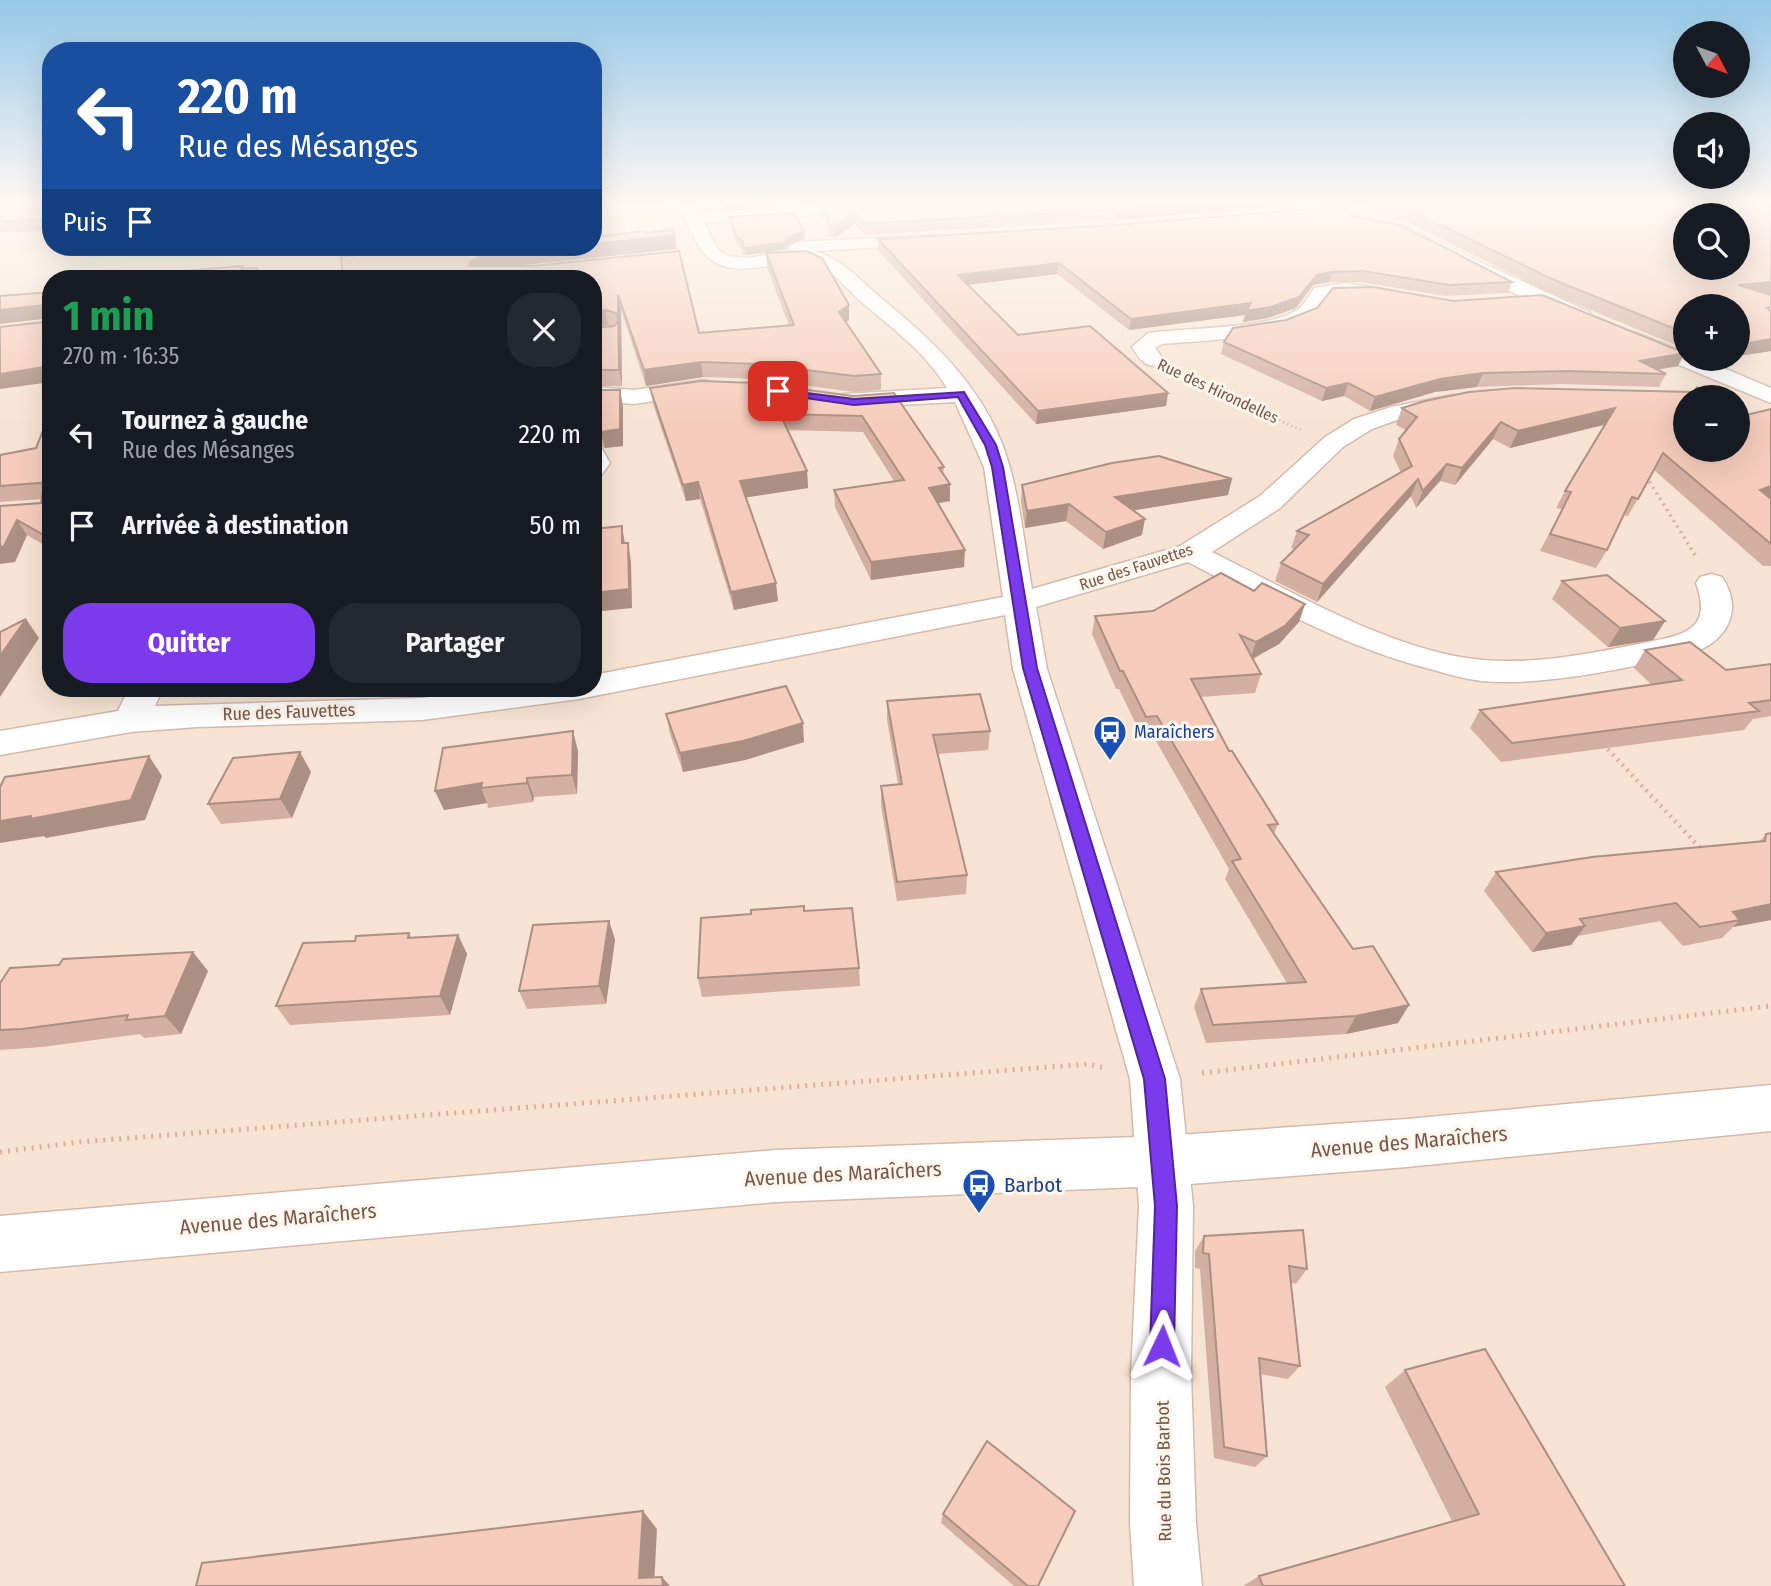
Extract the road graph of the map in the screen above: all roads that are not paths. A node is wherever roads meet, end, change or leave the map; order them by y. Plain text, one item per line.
1 (844, 277) edge
2 (1496, 277) edge
3 (1401, 299) edge
4 (1539, 299) junction
5 (1504, 302) edge
6 (1153, 360) road end
7 (730, 388) edge
8 (961, 394) junction
9 (602, 395) edge
10 (820, 397) edge
11 (1771, 398) edge
12 (1478, 399) edge
13 (1750, 399) edge
14 (1190, 552) junction
15 (1711, 583) road end
16 (1021, 602) junction
17 (602, 684) edge
18 (142, 697) edge
19 (488, 697) edge
20 (131, 720) junction
21 (0, 743) edge
22 (1771, 1108) edge
23 (1164, 1161) junction
24 (0, 1244) edge
25 (1168, 1586) edge

1 - 8 street, Rue du Bois Barbot
2 - 4 street
3 - 6 street, Rue des Hirondelles
4 - 5 street
4 - 11 street
7 - 9 street
8 - 10 street
8 - 16 street, Rue du Bois Barbot
11 - 13 street
12 - 14 street, Rue des Fauvettes
14 - 15 street
14 - 16 street, Rue des Fauvettes
16 - 17 street, Rue des Fauvettes
16 - 23 street, Rue du Bois Barbot
18 - 20 street
19 - 20 street, Rue des Fauvettes
20 - 21 street, Rue des Fauvettes
22 - 23 street, Avenue des Maraîchers
23 - 24 street, Avenue des Maraîchers
23 - 25 street, Rue du Bois Barbot

